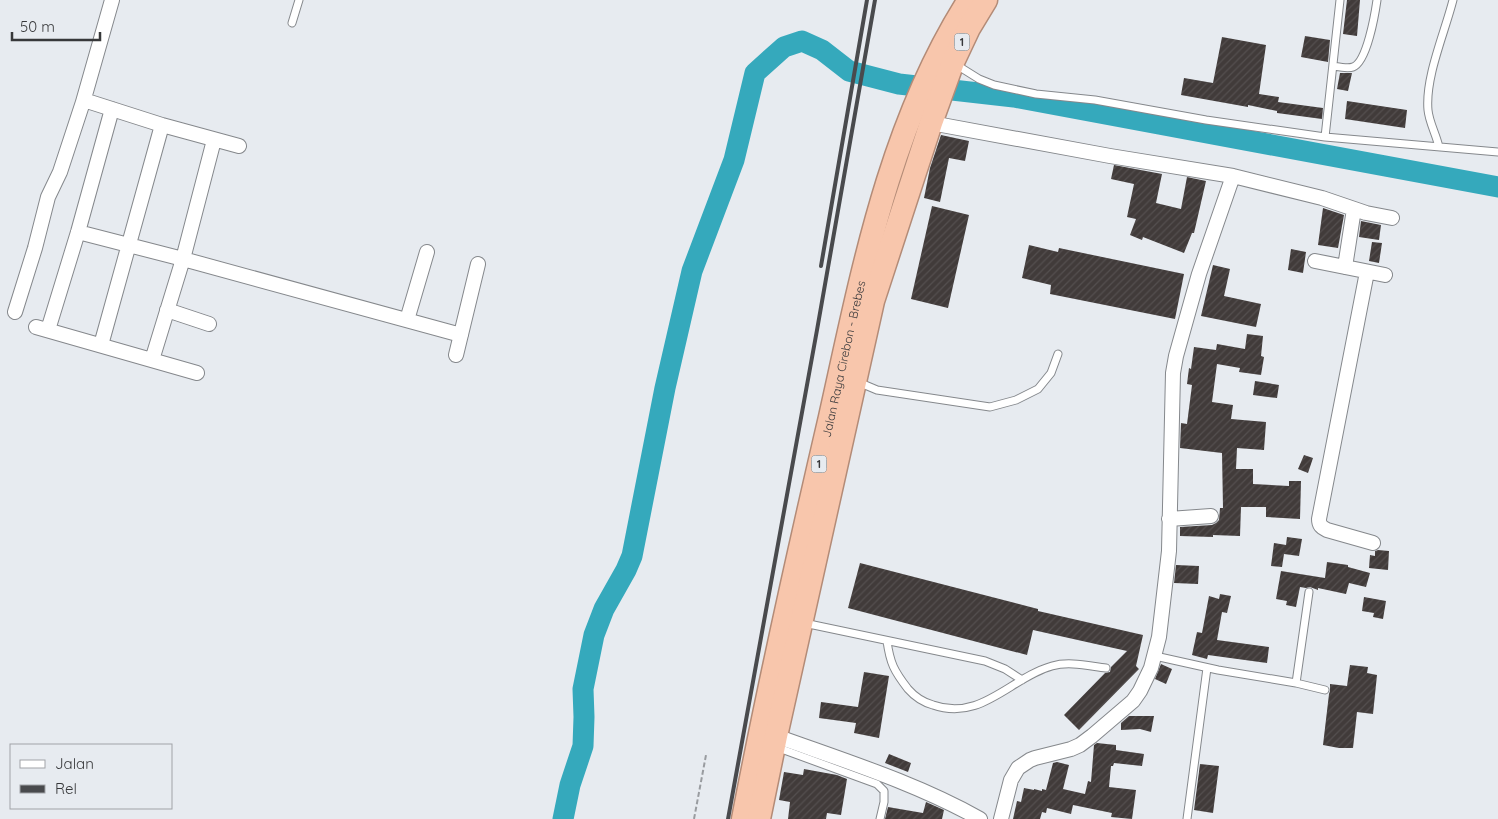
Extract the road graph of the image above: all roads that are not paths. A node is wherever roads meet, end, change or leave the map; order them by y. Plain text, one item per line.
1 (112, 0) edge
2 (299, 0) edge
3 (969, 0) edge
4 (986, 0) edge
5 (1340, 0) edge
6 (1377, 0) edge
7 (1453, 0) edge
8 (292, 23) dead end
9 (953, 62) junction
10 (1333, 66) junction
11 (934, 85) junction
12 (83, 102) junction
13 (112, 109) junction
14 (926, 118) junction
15 (162, 125) junction
16 (1325, 137) junction
17 (214, 140) junction
18 (239, 146) dead end
19 (1439, 147) junction
20 (1498, 152) edge
21 (1233, 176) junction
22 (1354, 208) junction
23 (1392, 218) dead end
24 (78, 232) junction
25 (129, 245) junction
26 (427, 252) dead end
27 (182, 259) junction
28 (1315, 260) dead end
29 (478, 264) dead end
30 (1345, 267) junction
31 (1367, 272) junction
32 (1385, 275) dead end
33 (167, 310) junction
34 (15, 312) dead end
35 (406, 320) junction
36 (209, 324) dead end
37 (461, 335) junction
38 (101, 345) junction
39 (1058, 354) dead end
40 (456, 355) dead end
41 (152, 360) junction
42 (197, 373) dead end
43 (847, 380) junction
44 (1211, 516) dead end
45 (1169, 519) junction
46 (1373, 542) dead end
47 (1309, 592) dead end
48 (802, 622) junction
49 (887, 640) junction
50 (1155, 656) junction
51 (1106, 668) dead end
52 (1207, 668) junction
53 (1022, 680) junction
54 (1296, 683) junction
55 (1325, 690) dead end
56 (775, 741) junction
57 (743, 819) edge
58 (759, 819) edge
59 (880, 819) edge
60 (980, 819) edge
61 (1001, 819) edge
62 (1186, 819) edge

1 - 12 street
2 - 8 lane
3 - 11 highway, Jalan Raya Cirebon - Brebes / 1
4 - 9 highway, Jalan Raya Cirebon - Brebes / 1
5 - 10 lane
6 - 10 lane
7 - 19 lane
9 - 11 highway, Jalan Raya Cirebon - Brebes / 1
9 - 16 lane
10 - 16 lane
11 - 14 highway, Jalan Raya Cirebon - Brebes / 1
12 - 13 street
12 - 34 street
13 - 15 street
13 - 24 street
14 - 21 street
14 - 43 highway, Jalan Raya Cirebon - Brebes / 1
15 - 17 street
15 - 25 street
16 - 19 lane
17 - 18 street
17 - 27 street
19 - 20 lane
21 - 22 street
21 - 45 street
22 - 23 street
22 - 30 street
24 - 25 street
24 - 38 street
25 - 27 street
25 - 38 street
26 - 35 street
27 - 33 street
27 - 35 street
28 - 30 street
29 - 37 street
30 - 31 street
31 - 32 street
31 - 46 street
33 - 36 street
33 - 41 street
35 - 37 street
37 - 40 street
38 - 41 street
39 - 43 lane
41 - 42 street
43 - 48 highway, Jalan Raya Cirebon - Brebes / 1
43 - 57 highway, Jalan Raya Cirebon - Brebes / 1
44 - 45 street
45 - 50 street
47 - 54 lane
48 - 49 lane
48 - 56 highway, Jalan Raya Cirebon - Brebes / 1
49 - 53 lane
49 - 53 lane
50 - 52 lane
50 - 61 street
51 - 53 lane
52 - 54 lane
52 - 62 lane
54 - 55 lane
56 - 58 highway, Jalan Raya Cirebon - Brebes / 1
56 - 59 lane
56 - 60 street

